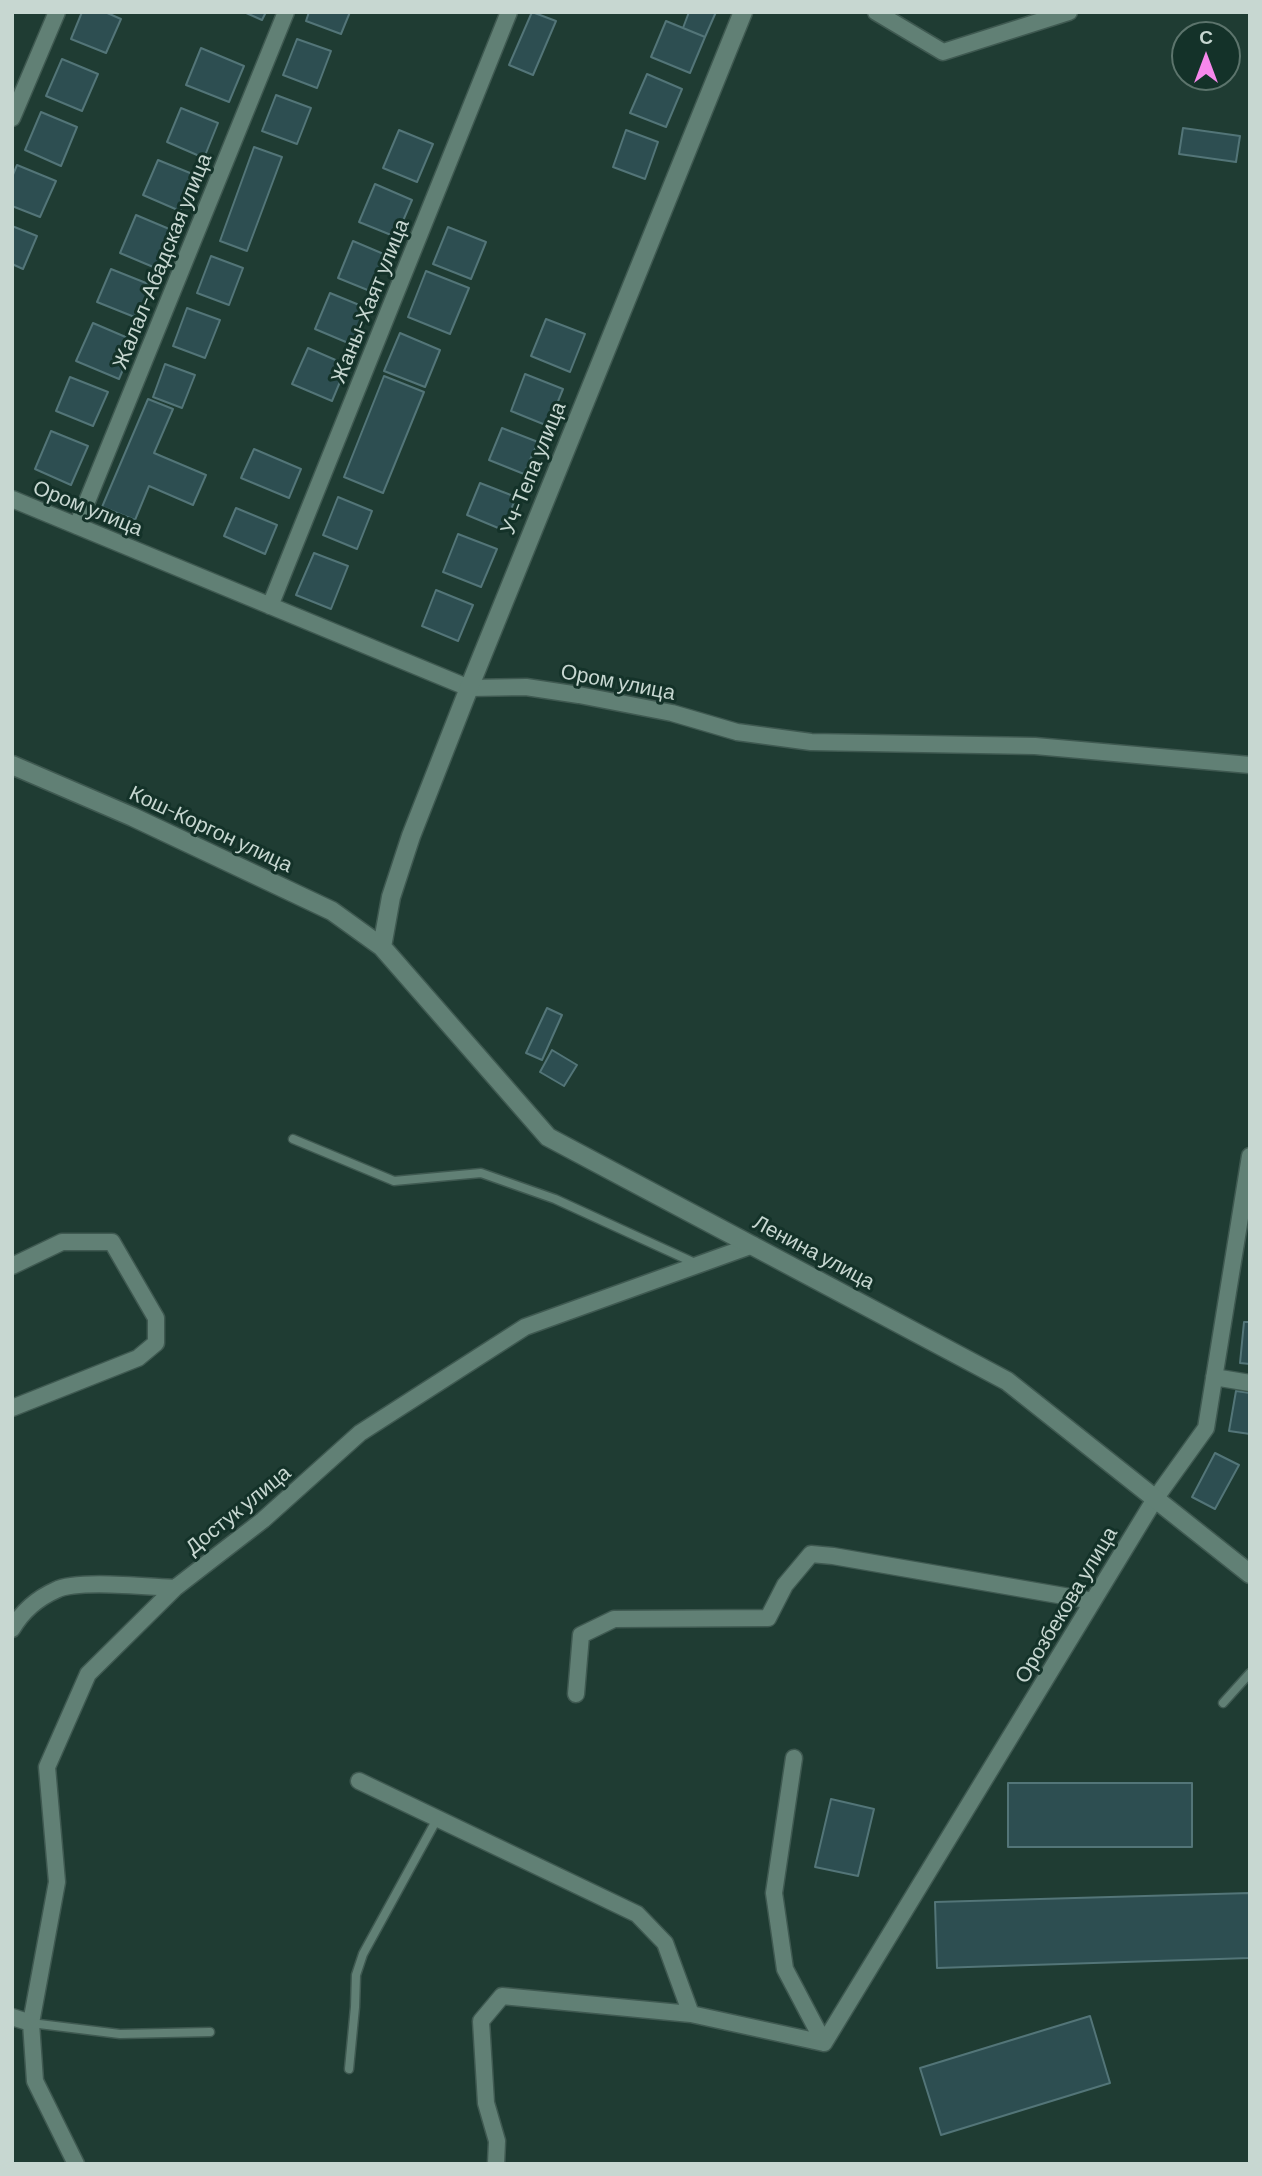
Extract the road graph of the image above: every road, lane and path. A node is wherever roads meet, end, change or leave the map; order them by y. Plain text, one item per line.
1 (57, 12) edge
2 (286, 12) edge
3 (509, 12) edge
4 (743, 12) edge
5 (876, 12) edge
6 (1069, 12) edge
7 (12, 118) edge
8 (12, 499) edge
9 (78, 526) junction
10 (270, 606) junction
11 (468, 688) junction
12 (12, 765) edge
13 (1250, 765) edge
14 (382, 947) junction
15 (293, 1139) dead end
16 (1250, 1156) edge
17 (1243, 1244) edge
18 (752, 1245) junction
19 (699, 1265) junction
20 (12, 1266) edge
21 (1214, 1377) junction
22 (1250, 1383) edge
23 (12, 1408) edge
24 (1155, 1499) junction
25 (1250, 1574) edge
26 (175, 1588) junction
27 (1093, 1601) junction
28 (12, 1629) edge
29 (1250, 1673) edge
30 (576, 1694) dead end
31 (1223, 1703) dead end
32 (794, 1758) dead end
33 (359, 1781) dead end
34 (437, 1819) junction
35 (691, 2014) junction
36 (12, 2017) edge
37 (31, 2023) junction
38 (210, 2032) dead end
39 (824, 2043) junction
40 (349, 2069) dead end
41 (76, 2164) edge
42 (496, 2164) edge

1 - 7 street
2 - 9 street, Жалал-Абадская улица
3 - 10 street, Жаны-Хаят улица
4 - 11 street, Уч-Тепа улица
5 - 6 street
8 - 9 street, Ором улица
9 - 10 street, Ором улица
10 - 11 street, Ором улица
11 - 13 street, Ором улица
11 - 14 street, Уч-Тепа улица
12 - 14 street, Кош-Коргон улица
14 - 18 street, Ленина улица
15 - 19 lane
16 - 17 street, Орозбекова улица
17 - 21 street, Орозбекова улица
18 - 19 street, Достук улица
18 - 24 street, Ленина улица
19 - 26 street, Достук улица
20 - 23 street
21 - 22 street
21 - 24 street, Орозбекова улица
24 - 25 street, Ленина улица
24 - 27 street, Орозбекова улица
26 - 28 street
26 - 37 street, Достук улица
27 - 30 street
27 - 39 street, Орозбекова улица
29 - 31 lane
32 - 39 street
33 - 34 street
34 - 35 street
34 - 40 lane
35 - 39 street
35 - 42 street
36 - 37 street
37 - 38 lane
37 - 41 street, Достук улица

